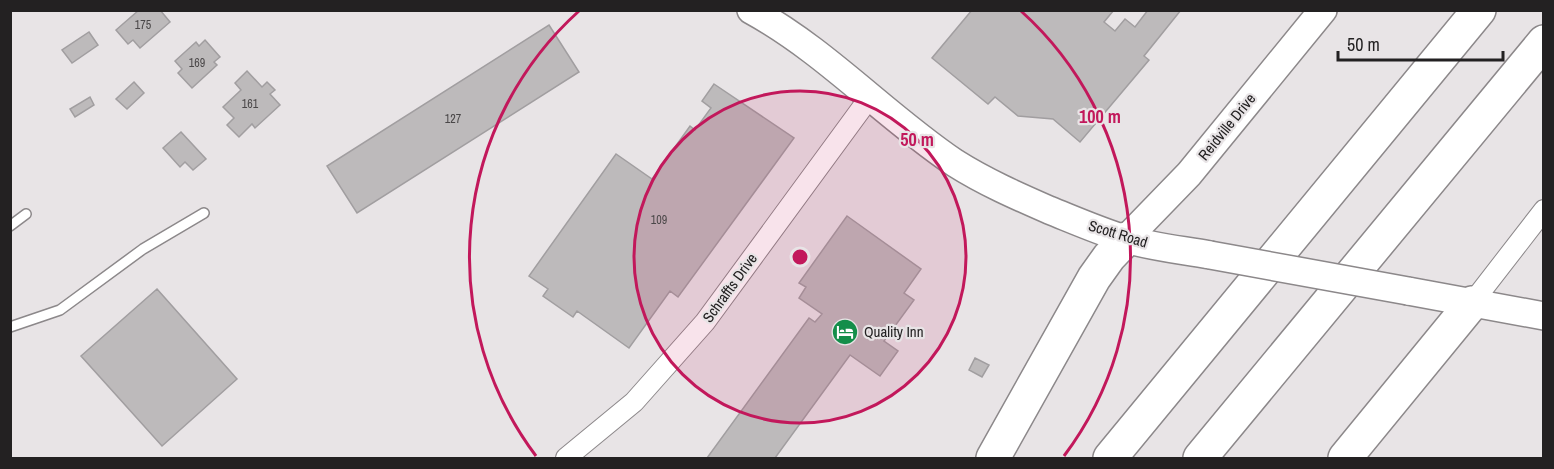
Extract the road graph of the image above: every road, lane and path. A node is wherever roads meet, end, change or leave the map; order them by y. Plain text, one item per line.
1 (1323, 10) edge
2 (1479, 10) edge
3 (754, 11) edge
4 (1544, 42) edge
5 (870, 97) junction
6 (1544, 210) edge
7 (204, 213) dead end
8 (26, 214) dead end
9 (10, 226) edge
10 (1126, 239) junction
11 (1472, 303) junction
12 (1544, 316) edge
13 (10, 327) edge
14 (566, 459) edge
15 (993, 459) edge
16 (1110, 459) edge
17 (1200, 459) edge
18 (1345, 459) edge

1 - 10 main road, Reidville Drive
2 - 16 highway
3 - 5 main road, Scott Road
4 - 17 highway
5 - 10 main road, Scott Road
5 - 14 street, Schraffts Drive
6 - 11 street
7 - 13 lane
8 - 9 lane
10 - 11 main road, Scott Road, bridge
10 - 15 highway
11 - 12 main road, Scott Road
11 - 18 highway

